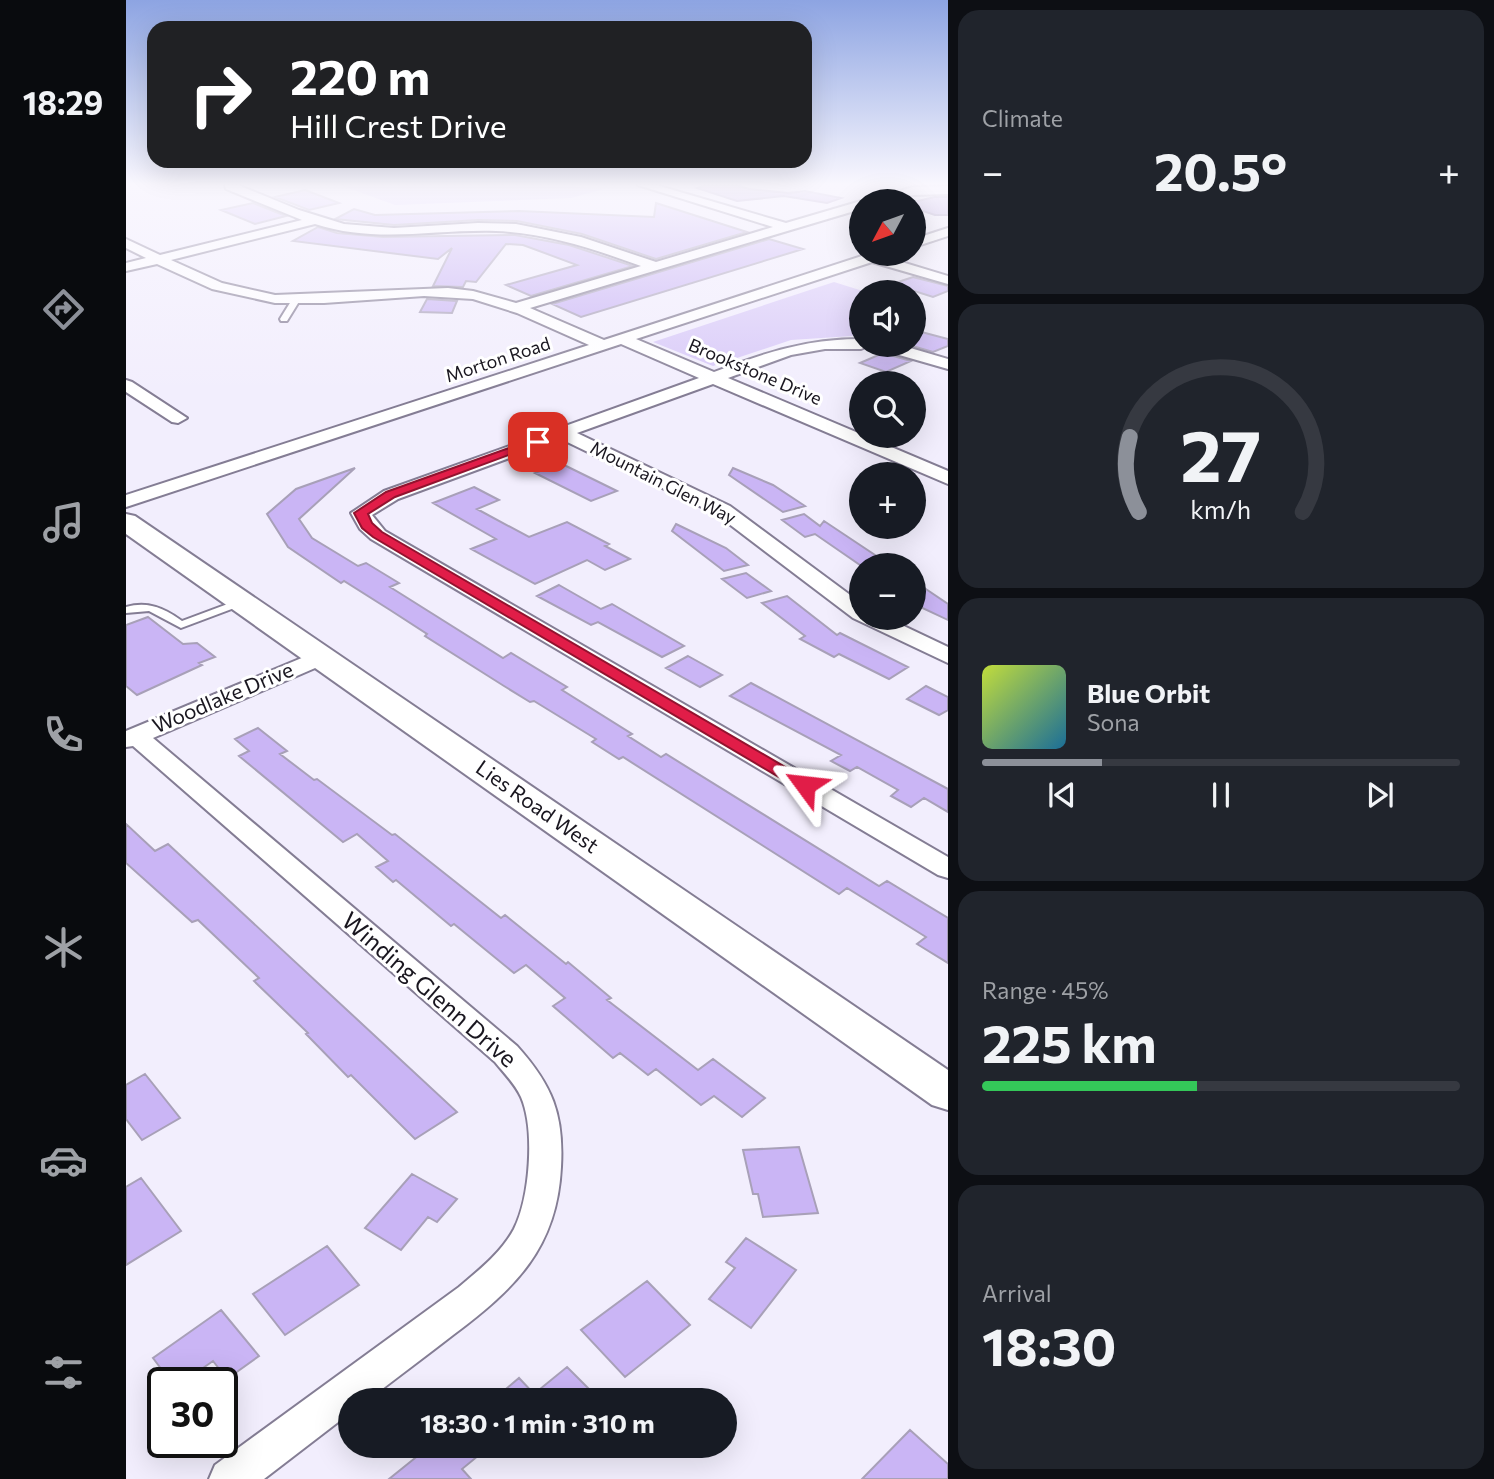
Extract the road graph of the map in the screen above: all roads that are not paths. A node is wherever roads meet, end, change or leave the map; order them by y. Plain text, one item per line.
1 (149, 254) edge
2 (180, 254) edge
3 (619, 254) edge
4 (695, 254) edge
5 (160, 259) junction
6 (849, 264) edge
7 (655, 266) junction
8 (908, 266) edge
9 (126, 267) edge
10 (948, 280) edge
11 (296, 300) junction
12 (514, 309) junction
13 (284, 319) dead end
14 (622, 339) junction
15 (849, 344) edge
16 (603, 345) junction
17 (926, 357) edge
18 (948, 364) edge
19 (713, 378) junction
20 (126, 385) edge
21 (178, 418) dead end
22 (563, 433) junction
23 (948, 478) edge
24 (126, 501) edge
25 (126, 522) edge
26 (241, 603) junction
27 (849, 604) edge
28 (126, 610) edge
29 (895, 630) edge
30 (948, 656) edge
31 (321, 657) junction
32 (129, 734) edge
33 (948, 869) edge
34 (946, 1089) edge
35 (230, 1479) edge

1 - 5 street
2 - 5 street
3 - 7 street
4 - 7 street
5 - 9 street
5 - 11 street
6 - 14 street, Morton Road
7 - 12 street
8 - 10 street
11 - 12 street
11 - 13 lane
12 - 16 street
14 - 16 street, Morton Road
14 - 19 street, Brookstone Drive
15 - 19 street
16 - 24 street, Morton Road
17 - 18 street
19 - 22 street
19 - 23 street, Brookstone Drive
20 - 21 street
22 - 27 street, Mountain Glen Way
22 - 33 street
25 - 26 street, Lies Road West
26 - 28 lane
26 - 31 street, Lies Road West
29 - 30 street
31 - 32 street, Woodlake Drive
31 - 34 street, Lies Road West
32 - 35 street, Winding Glenn Drive

